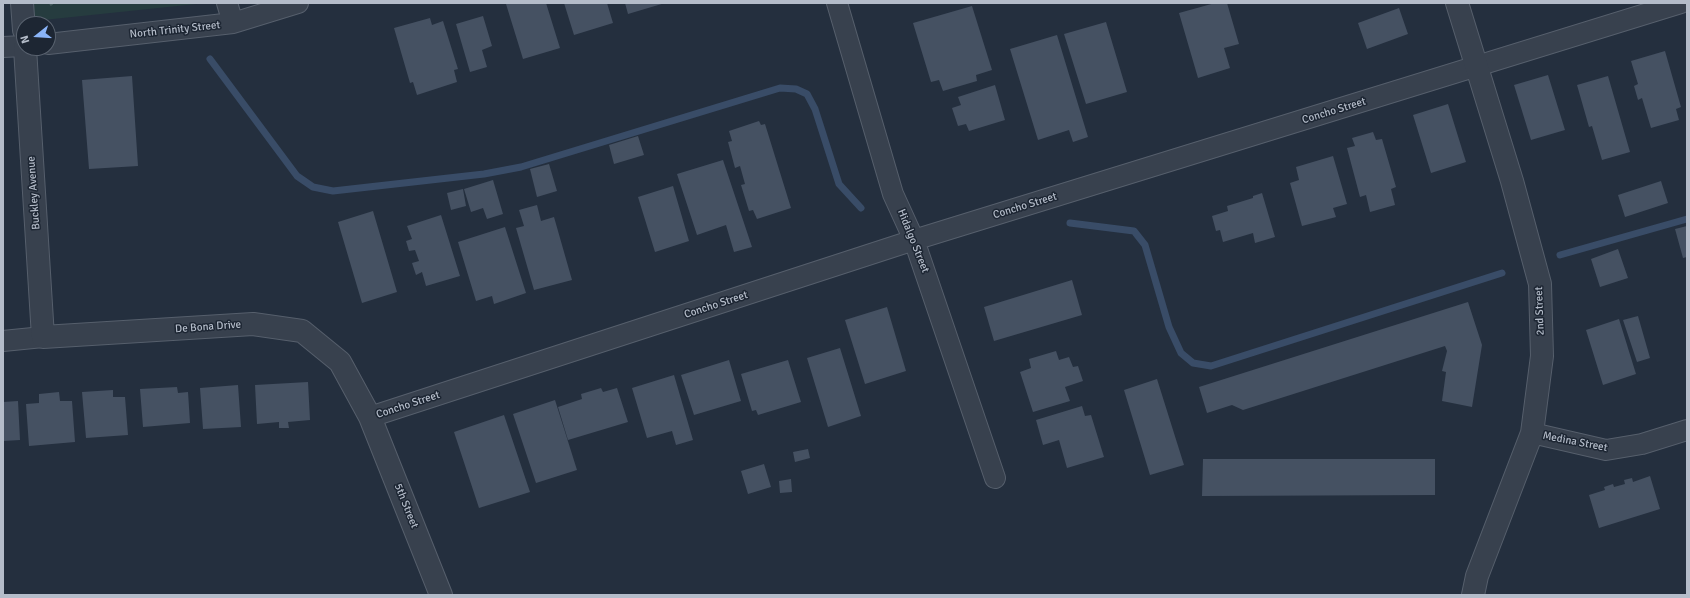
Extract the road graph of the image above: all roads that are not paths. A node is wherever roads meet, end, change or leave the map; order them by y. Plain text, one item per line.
1 (22, 3) edge
2 (227, 3) edge
3 (298, 3) edge
4 (837, 3) edge
5 (1457, 3) edge
6 (1681, 3) edge
7 (23, 16) edge
8 (233, 23) junction
9 (56, 43) edge
10 (3, 47) edge
11 (16, 47) edge
12 (26, 56) edge
13 (1477, 66) junction
14 (914, 240) junction
15 (43, 337) junction
16 (3, 341) edge
17 (370, 417) junction
18 (1687, 430) edge
19 (1532, 433) junction
20 (995, 478) dead end
21 (441, 595) edge
22 (1473, 595) edge

1 - 7 street
2 - 8 street
3 - 8 street, North Trinity Street
4 - 14 street, Hidalgo Street
5 - 13 street, 2nd Street
6 - 13 street, Concho Street
8 - 9 street, North Trinity Street
10 - 11 street
12 - 15 street, Buckley Avenue
13 - 14 street, Concho Street
13 - 19 street, 2nd Street
14 - 17 street, Concho Street
14 - 20 street, Hidalgo Street
15 - 16 street, De Bona Drive
15 - 17 street, De Bona Drive
17 - 21 street, 5th Street
18 - 19 street, Medina Street
19 - 22 street, 2nd Street

